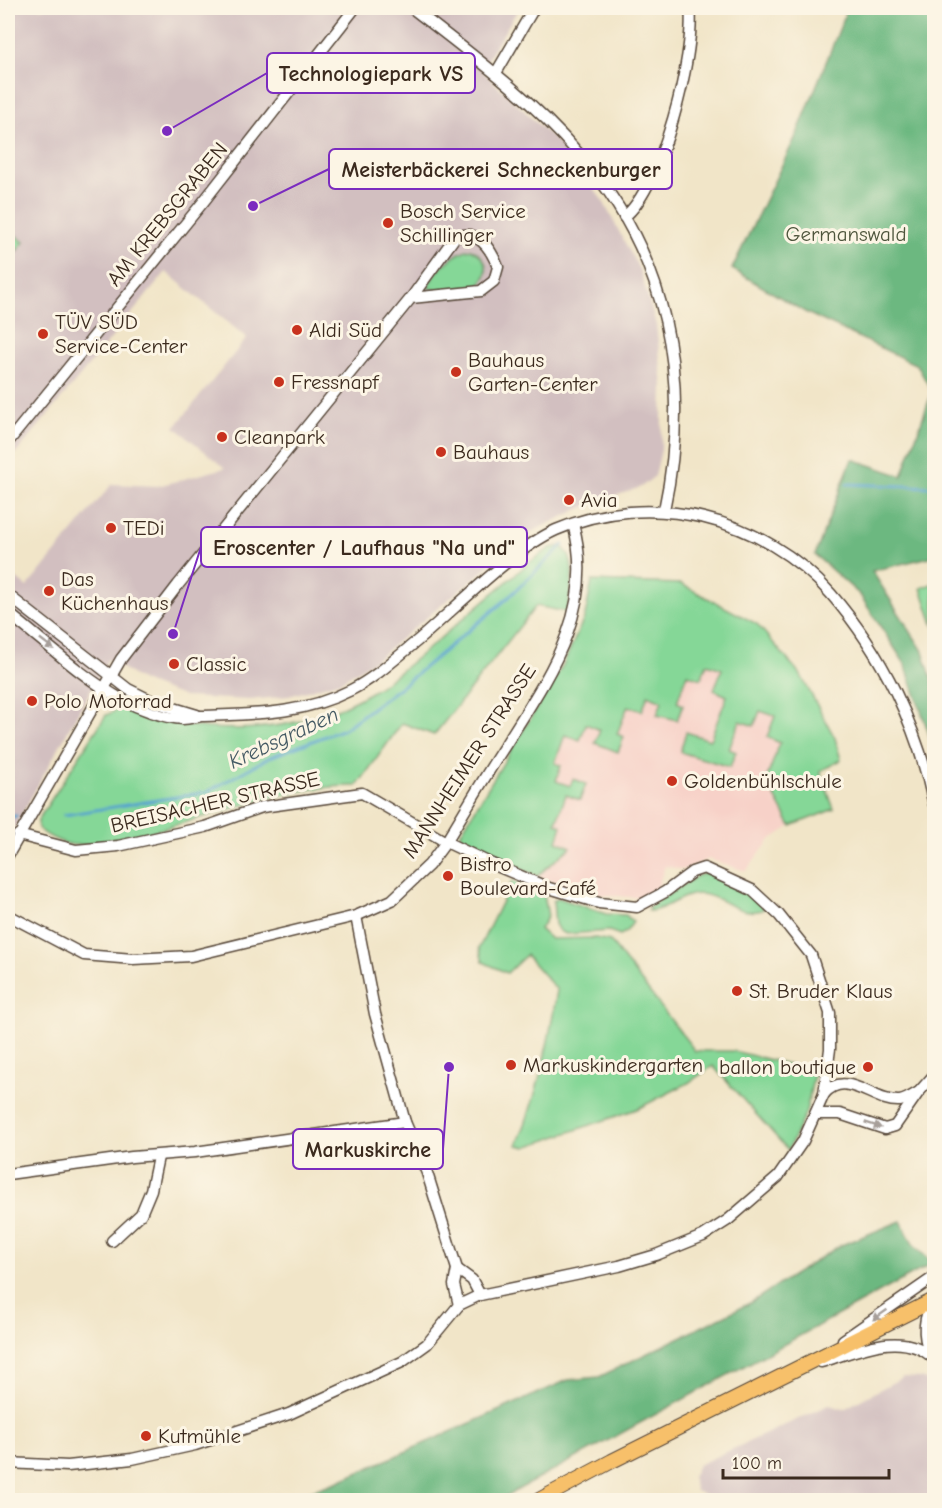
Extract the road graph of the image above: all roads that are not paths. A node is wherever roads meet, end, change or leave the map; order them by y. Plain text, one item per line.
1 (355, 8) edge
2 (412, 8) edge
3 (534, 8) edge
4 (690, 8) edge
5 (496, 73) junction
6 (624, 217) junction
7 (411, 298) junction
8 (8, 442) edge
9 (664, 510) junction
10 (573, 524) junction
11 (8, 594) edge
12 (8, 613) edge
13 (111, 677) junction
14 (105, 688) junction
15 (201, 716) junction
16 (934, 805) edge
17 (18, 835) junction
18 (446, 842) junction
19 (8, 855) edge
20 (8, 915) edge
21 (356, 916) junction
22 (934, 1075) edge
23 (918, 1093) junction
24 (824, 1094) junction
25 (817, 1114) junction
26 (405, 1122) junction
27 (158, 1157) junction
28 (8, 1174) edge
29 (112, 1241) dead end
30 (458, 1269) junction
31 (934, 1277) edge
32 (480, 1295) junction
33 (934, 1300) edge
34 (459, 1305) junction
35 (932, 1357) edge
36 (804, 1367) junction
37 (8, 1462) edge
38 (539, 1500) edge

1 - 8 street, AM KREBSGRABEN
2 - 5 street
3 - 5 street
4 - 6 street
5 - 6 street
6 - 9 street
7 - 7 street
7 - 13 street
9 - 10 street
9 - 16 street
10 - 15 street
10 - 18 street, MANNHEIMER STRASSE
11 - 13 street
12 -> 14 street
13 - 14 street
13 - 15 street
14 - 15 street
14 - 17 street
17 - 18 street, BREISACHER STRASSE
17 - 19 street
18 - 21 street, MANNHEIMER STRASSE
18 - 24 street, BREISACHER STRASSE
20 - 21 street, MANNHEIMER STRASSE
21 - 26 street
22 - 23 street
23 - 24 street
25 -> 23 street
24 - 25 street
25 - 32 street
26 - 27 street
26 - 30 street
27 - 28 street
27 - 29 street
30 - 32 street
30 - 34 street
31 -> 36 street
32 - 34 street
33 - 35 street
33 - 36 main road
34 - 37 street
35 - 36 street
36 - 38 main road

